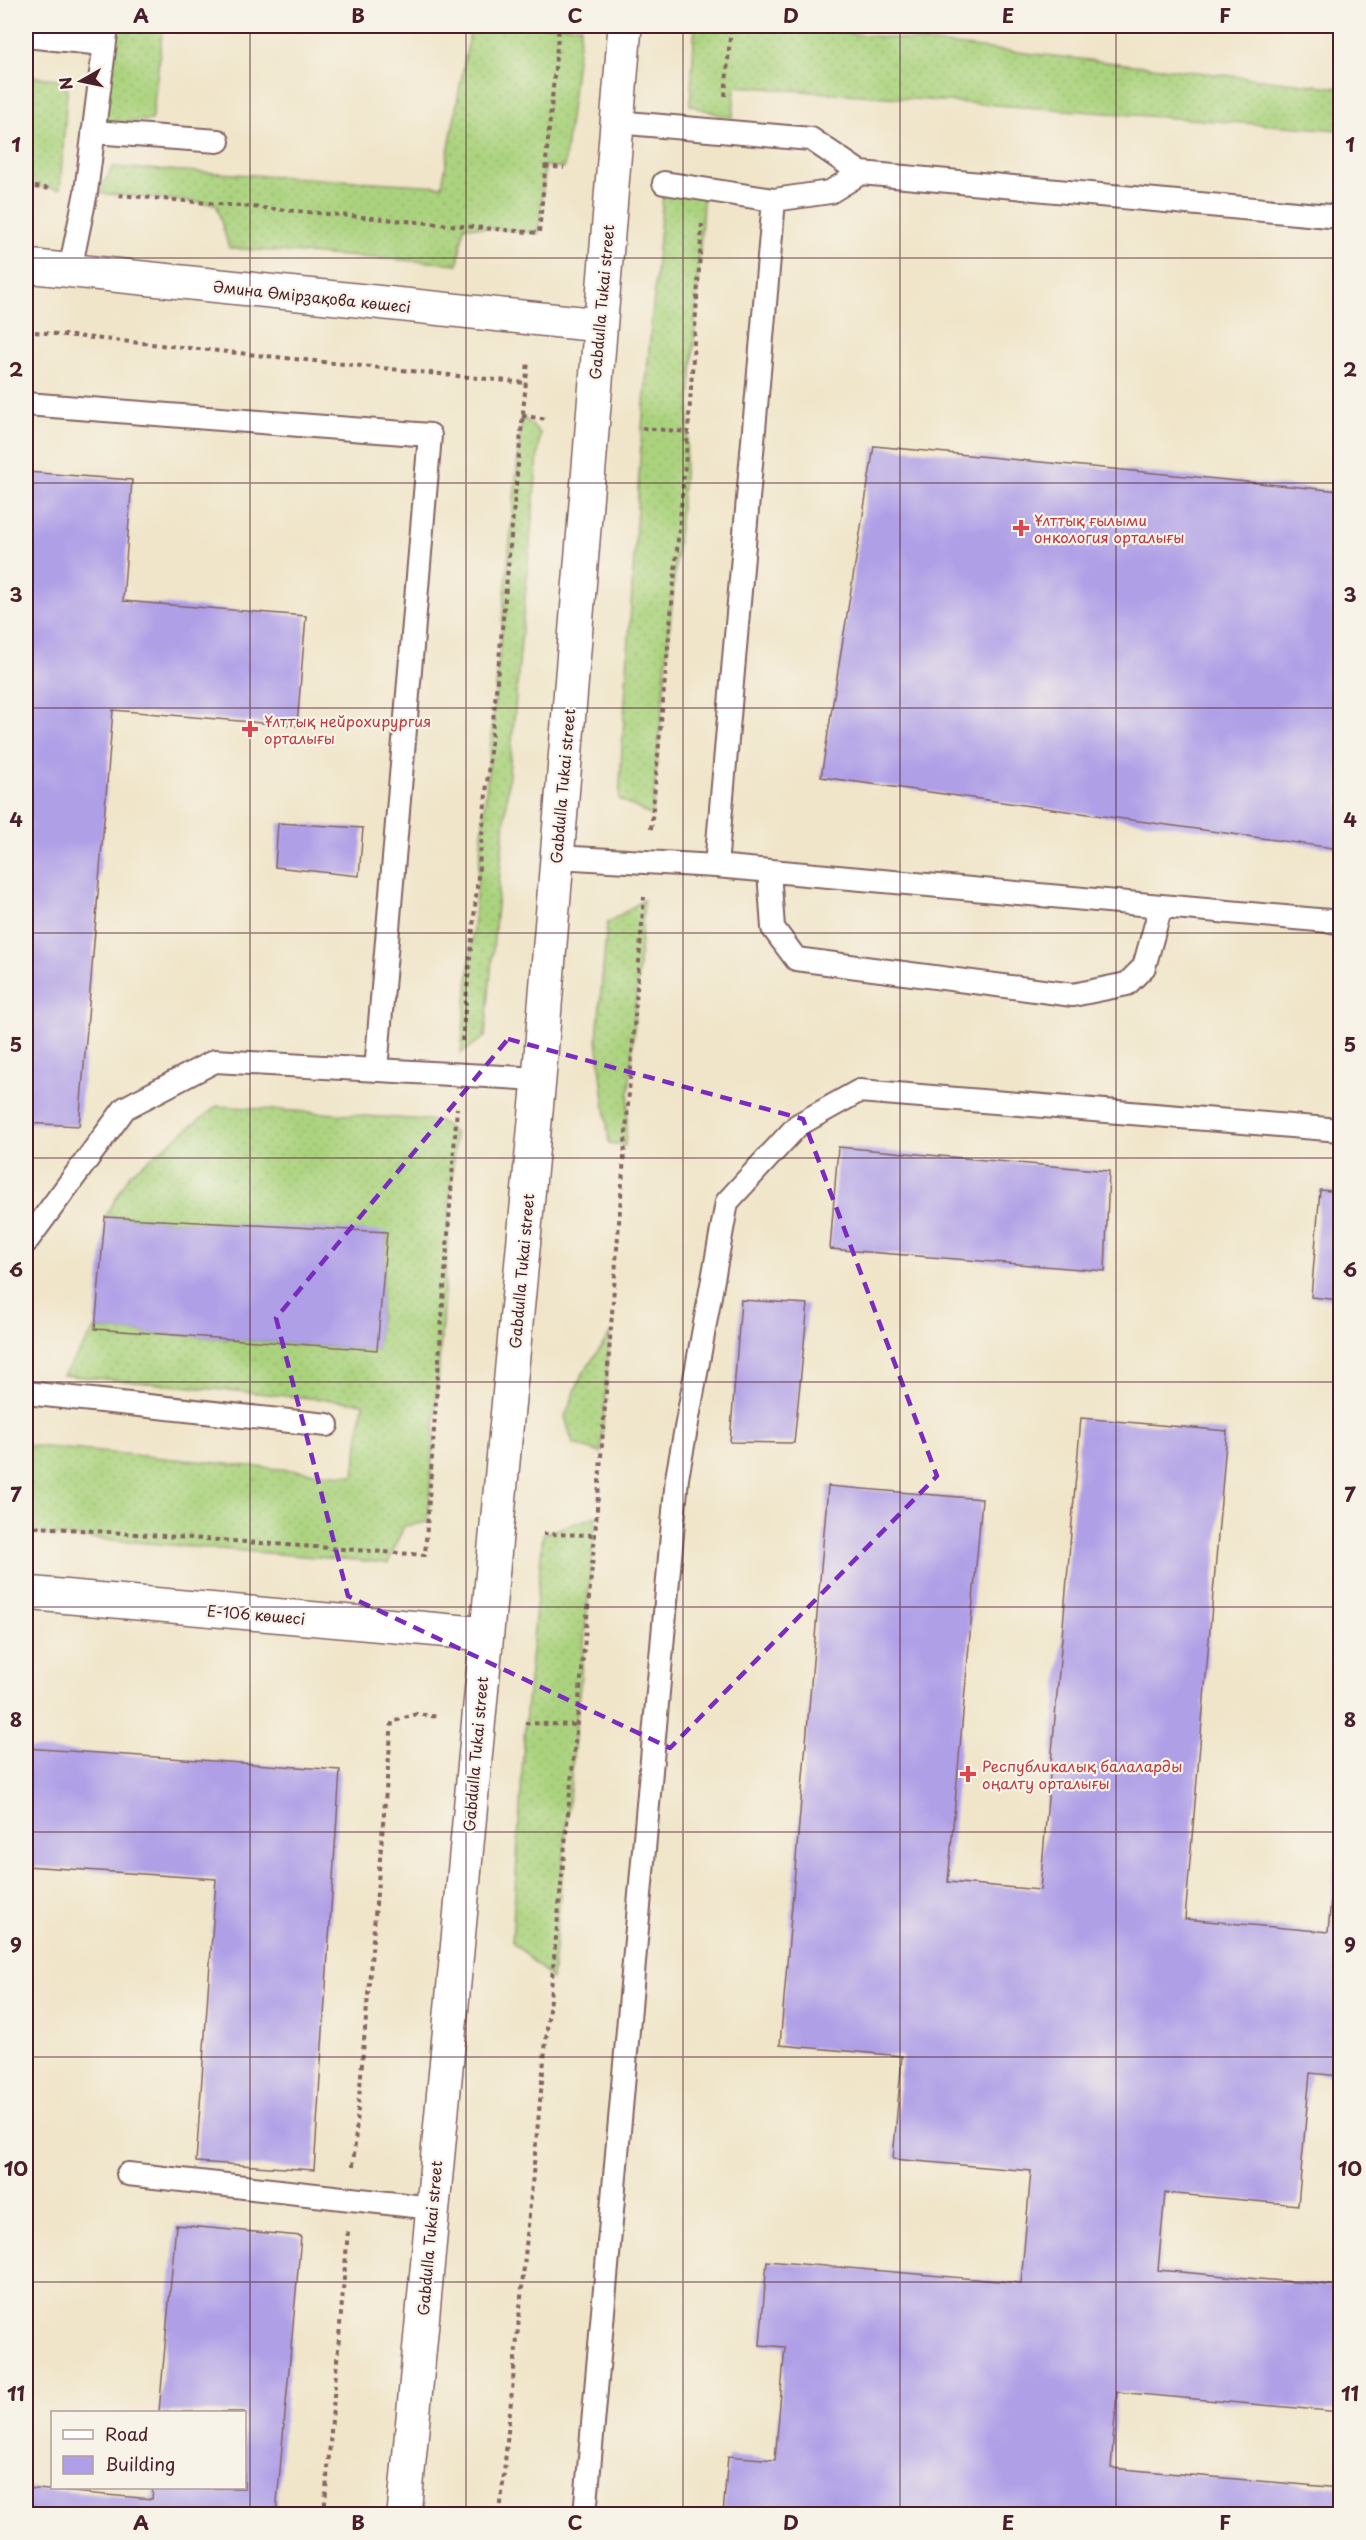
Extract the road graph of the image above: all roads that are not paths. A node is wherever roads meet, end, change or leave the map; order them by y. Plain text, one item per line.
1 (625, 26) edge
2 (105, 35) edge
3 (26, 36) edge
4 (616, 122) junction
5 (93, 132) junction
6 (218, 141) dead end
7 (861, 173) junction
8 (664, 183) dead end
9 (774, 200) junction
10 (1341, 217) edge
11 (26, 266) edge
12 (70, 270) junction
13 (599, 325) junction
14 (26, 404) edge
15 (556, 856) junction
16 (716, 866) junction
17 (769, 871) junction
18 (1161, 906) junction
19 (1341, 922) edge
20 (376, 1070) junction
21 (539, 1078) junction
22 (1341, 1130) edge
23 (26, 1242) edge
24 (26, 1393) edge
25 (327, 1425) dead end
26 (26, 1593) edge
27 (486, 1634) junction
28 (128, 2174) dead end
29 (432, 2208) junction
30 (404, 2514) edge
31 (585, 2514) edge

1 - 4 street, Gabdulla Tukai street
2 - 3 lane
2 - 5 lane
4 - 7 lane
4 - 13 street, Gabdulla Tukai street
5 - 6 lane
5 - 12 lane
7 - 9 lane
7 - 10 lane
8 - 9 lane
9 - 16 lane
11 - 12 street, Әмина Өмірзақова көшесі
12 - 13 street, Әмина Өмірзақова көшесі
13 - 15 street, Gabdulla Tukai street
14 - 20 lane
15 - 16 lane
15 - 21 street, Gabdulla Tukai street
16 - 17 lane
17 - 18 lane
17 - 18 lane
18 - 19 lane
20 - 21 lane
20 - 23 lane
21 - 27 street, Gabdulla Tukai street
22 - 31 lane
24 - 25 lane
26 - 27 street, Е-106 көшесі
27 - 29 street, Gabdulla Tukai street
28 - 29 lane
29 - 30 street, Gabdulla Tukai street

